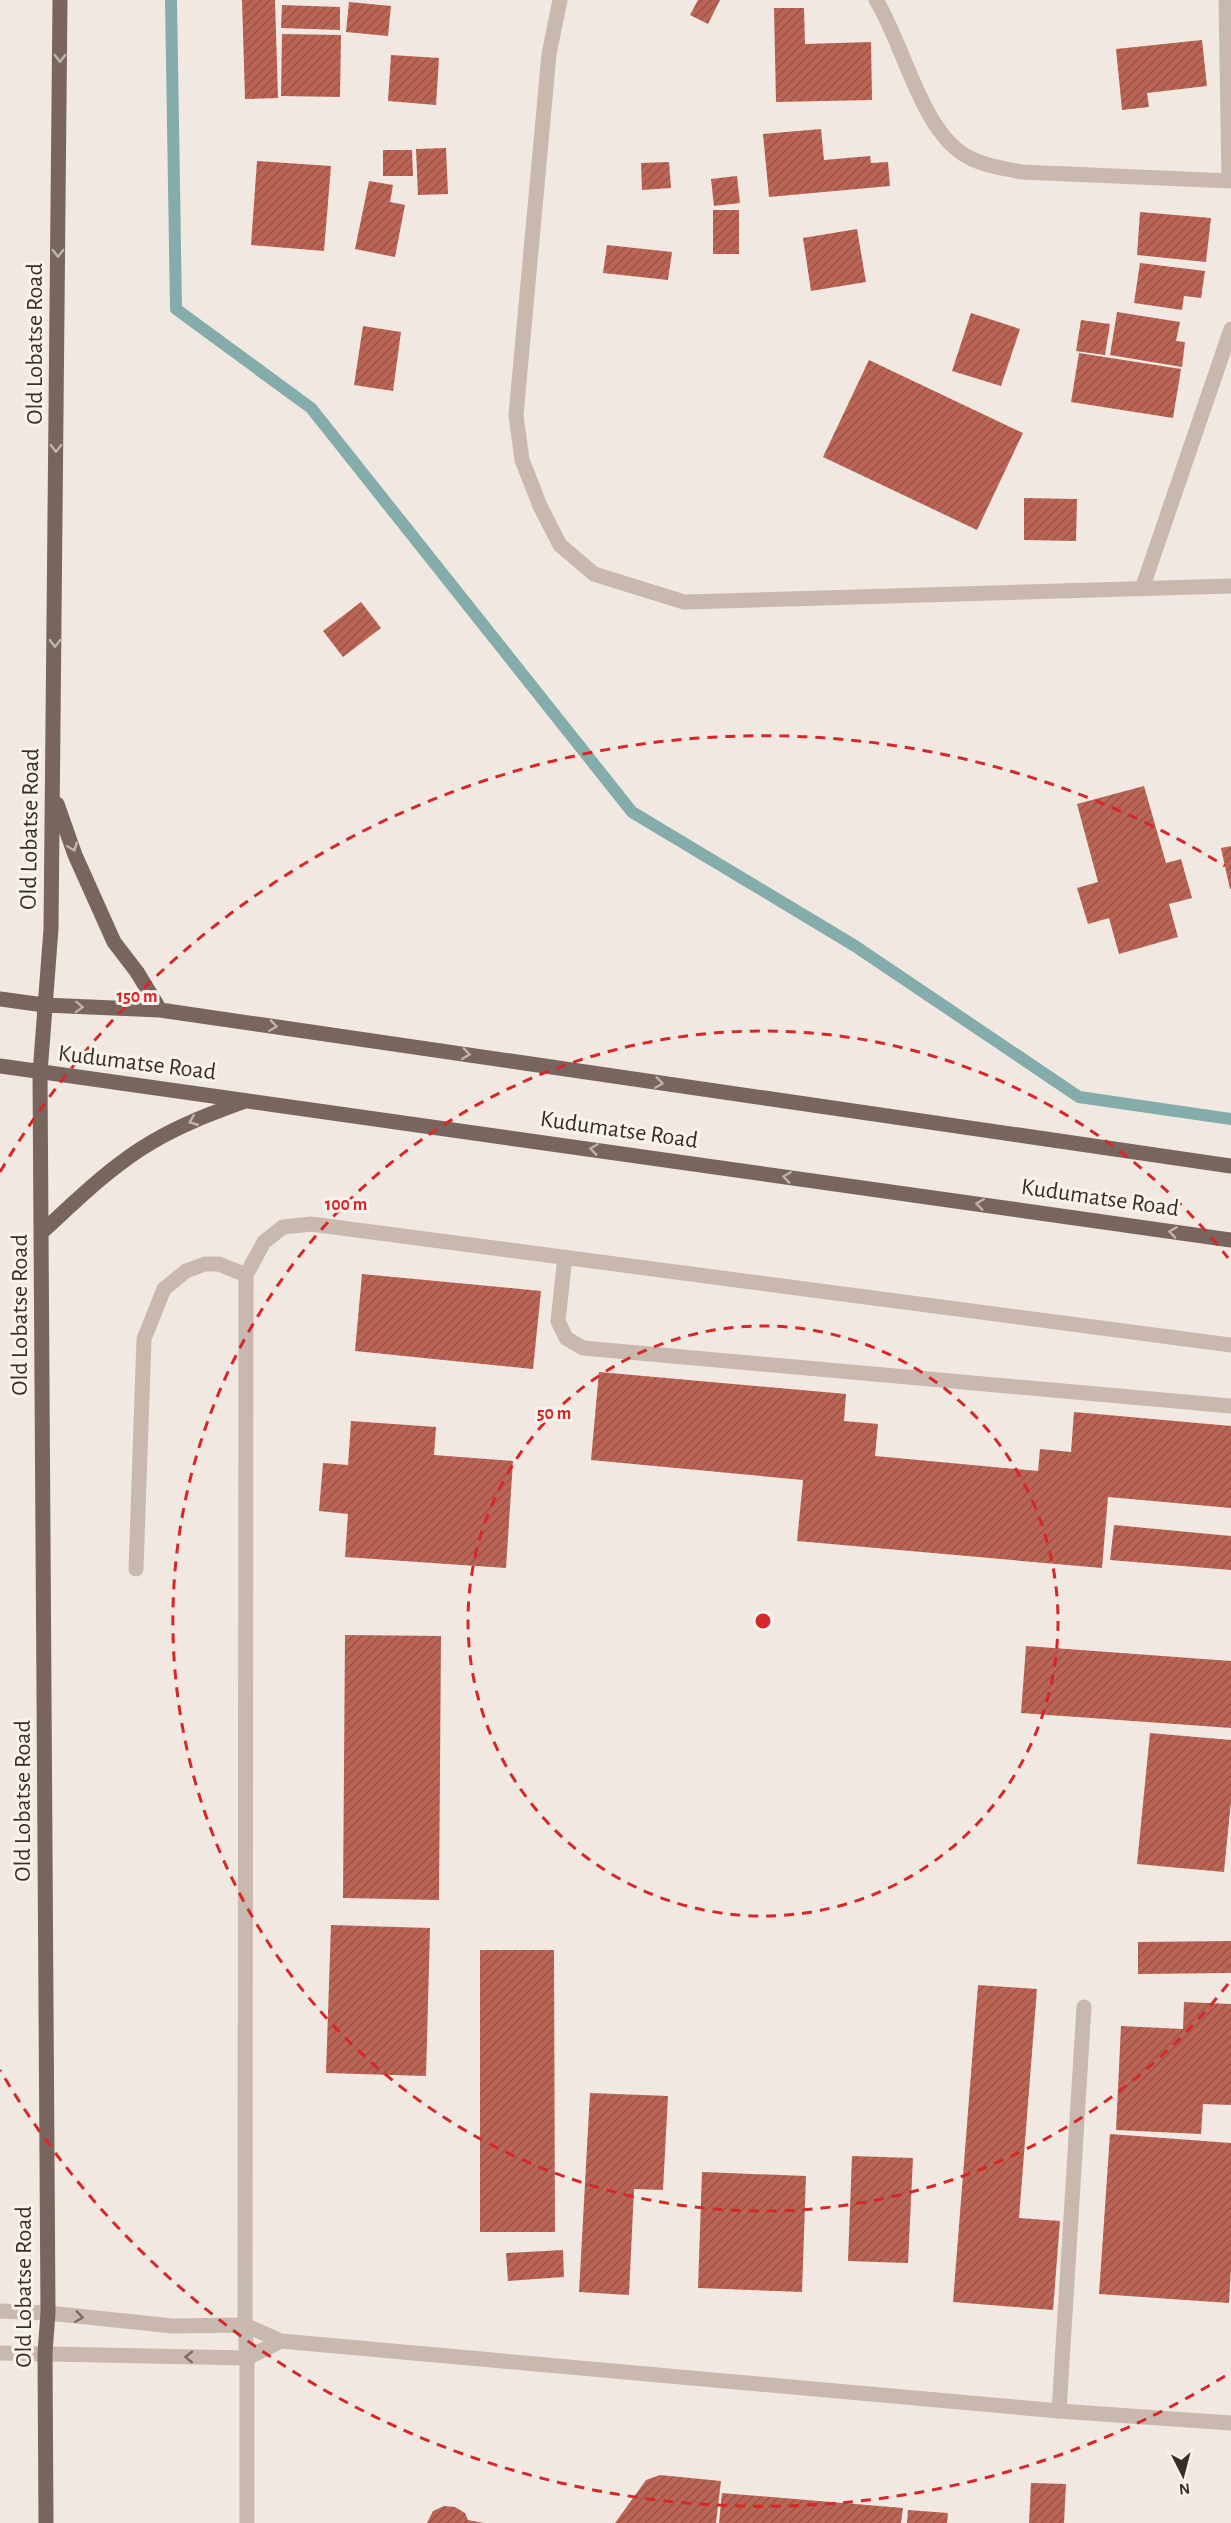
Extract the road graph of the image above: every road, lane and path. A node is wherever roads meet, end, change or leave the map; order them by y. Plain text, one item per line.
1 (60, 0) edge
2 (560, 0) edge
3 (876, 0) edge
4 (1226, 0) edge
5 (1230, 181) edge
6 (1231, 329) edge
7 (1231, 586) edge
8 (1142, 589) junction
9 (54, 792) junction
10 (0, 999) edge
11 (44, 1005) junction
12 (160, 1010) junction
13 (0, 1066) edge
14 (40, 1073) junction
15 (247, 1100) junction
16 (1231, 1166) edge
17 (42, 1232) junction
18 (1231, 1240) edge
19 (565, 1257) junction
20 (246, 1275) junction
21 (1231, 1345) edge
22 (1231, 1406) edge
23 (136, 1569) dead end
24 (1083, 2007) dead end
25 (0, 2311) edge
26 (48, 2313) junction
27 (245, 2325) junction
28 (281, 2341) junction
29 (0, 2353) edge
30 (45, 2354) junction
31 (248, 2358) junction
32 (1059, 2411) junction
33 (1231, 2423) edge
34 (46, 2523) edge
35 (247, 2523) edge

1 -> 9 main road, Old Lobatse Road
2 - 8 street
3 - 5 street
4 - 5 street
6 - 8 street
7 - 8 street
9 - 11 main road, Old Lobatse Road
9 -> 12 main road
10 - 11 main road, Kudumatse Road
11 -> 12 main road, Kudumatse Road
11 - 14 main road, Old Lobatse Road
12 -> 16 main road, Kudumatse Road
13 - 14 main road, Kudumatse Road
14 - 15 main road, Kudumatse Road
14 - 17 main road, Old Lobatse Road
15 -> 17 main road
18 -> 15 main road, Kudumatse Road
17 - 26 main road, Old Lobatse Road
19 - 20 street
19 - 21 street
19 - 22 street
20 - 23 street
20 - 27 street
24 - 32 street
25 - 26 street
26 -> 27 street
26 - 30 main road, Old Lobatse Road
27 - 28 street
27 - 31 street
28 - 31 street
28 - 32 street
29 - 30 street
31 -> 30 street
30 - 34 main road, Old Lobatse Road
31 - 35 street
32 - 33 street

